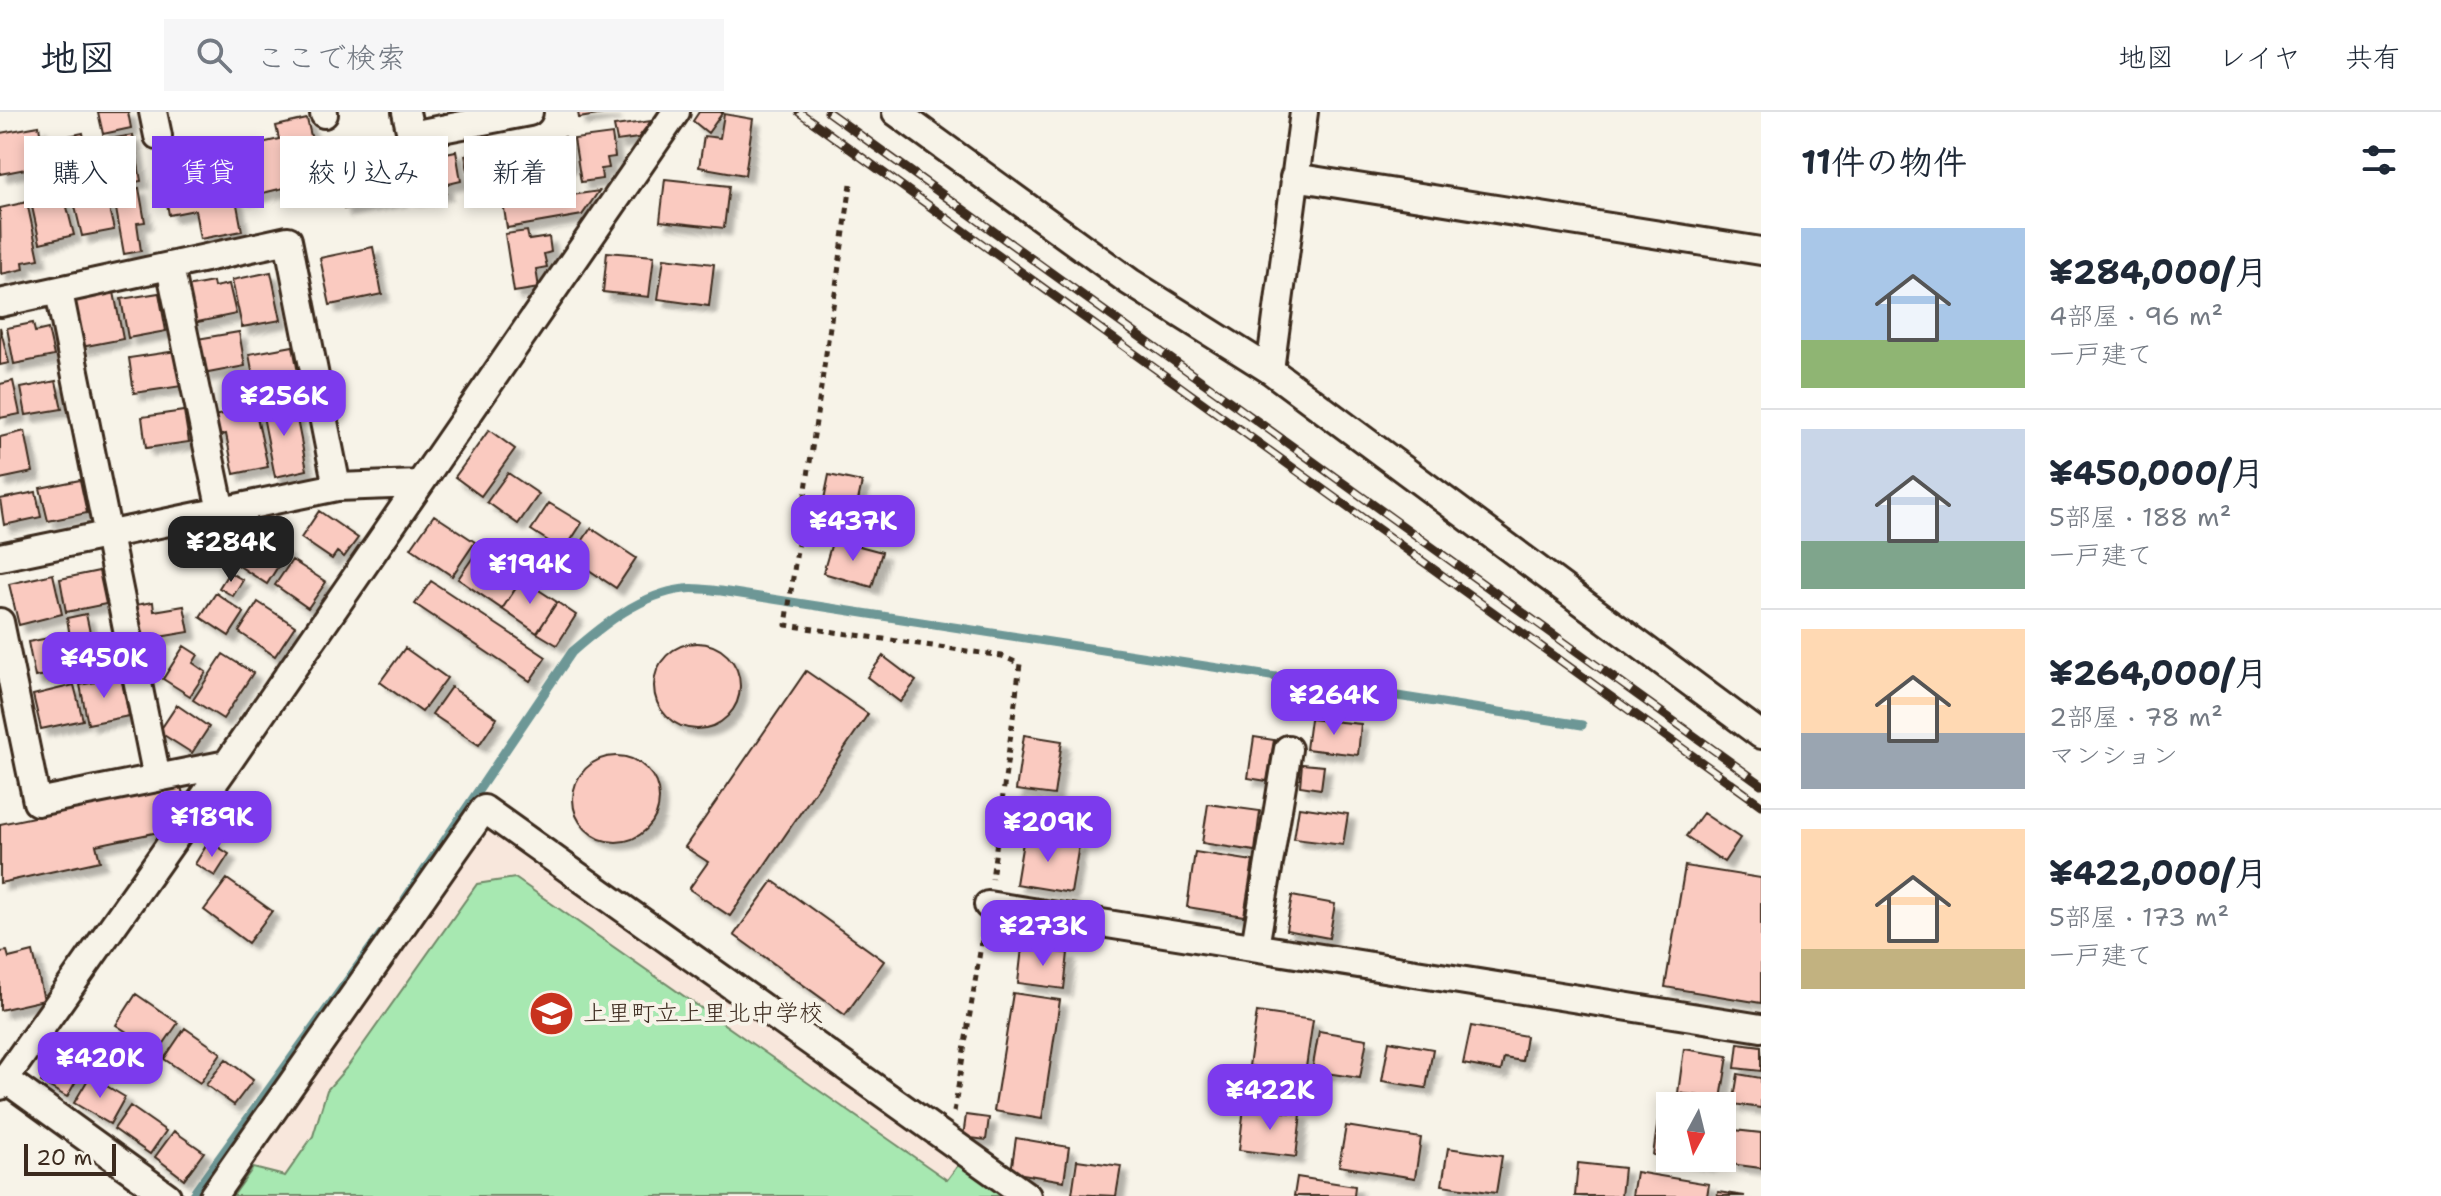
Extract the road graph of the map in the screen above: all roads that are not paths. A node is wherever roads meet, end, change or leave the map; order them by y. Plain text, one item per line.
1 (406, 112) edge
2 (529, 112) edge
3 (676, 112) edge
4 (896, 112) edge
5 (1304, 112) edge
6 (1294, 177) junction
7 (1761, 251) edge
8 (170, 267) junction
9 (59, 292) junction
10 (0, 303) edge
11 (1270, 370) junction
12 (419, 484) junction
13 (337, 487) junction
14 (221, 511) junction
15 (107, 535) junction
16 (0, 557) edge
17 (0, 622) edge
18 (1761, 735) edge
19 (1288, 749) dead end
20 (227, 764) junction
21 (157, 778) junction
22 (988, 905) road end
23 (1255, 947) junction
24 (1761, 1028) edge
25 (3, 1082) edge
26 (167, 1196) edge
27 (213, 1196) edge
28 (1027, 1196) edge

1 - 2 street
3 - 12 street
4 - 11 street
5 - 6 street
6 - 7 street
6 - 11 street
8 - 9 street
8 - 13 street
8 - 14 street
9 - 10 street
9 - 15 street
11 - 18 street
12 - 13 street
12 - 20 street
13 - 14 street
14 - 15 street
15 - 16 street
15 - 21 street
17 - 21 street
19 - 23 street
20 - 21 street
20 - 25 street
22 - 23 street
23 - 24 street
25 - 26 street
27 - 28 street

